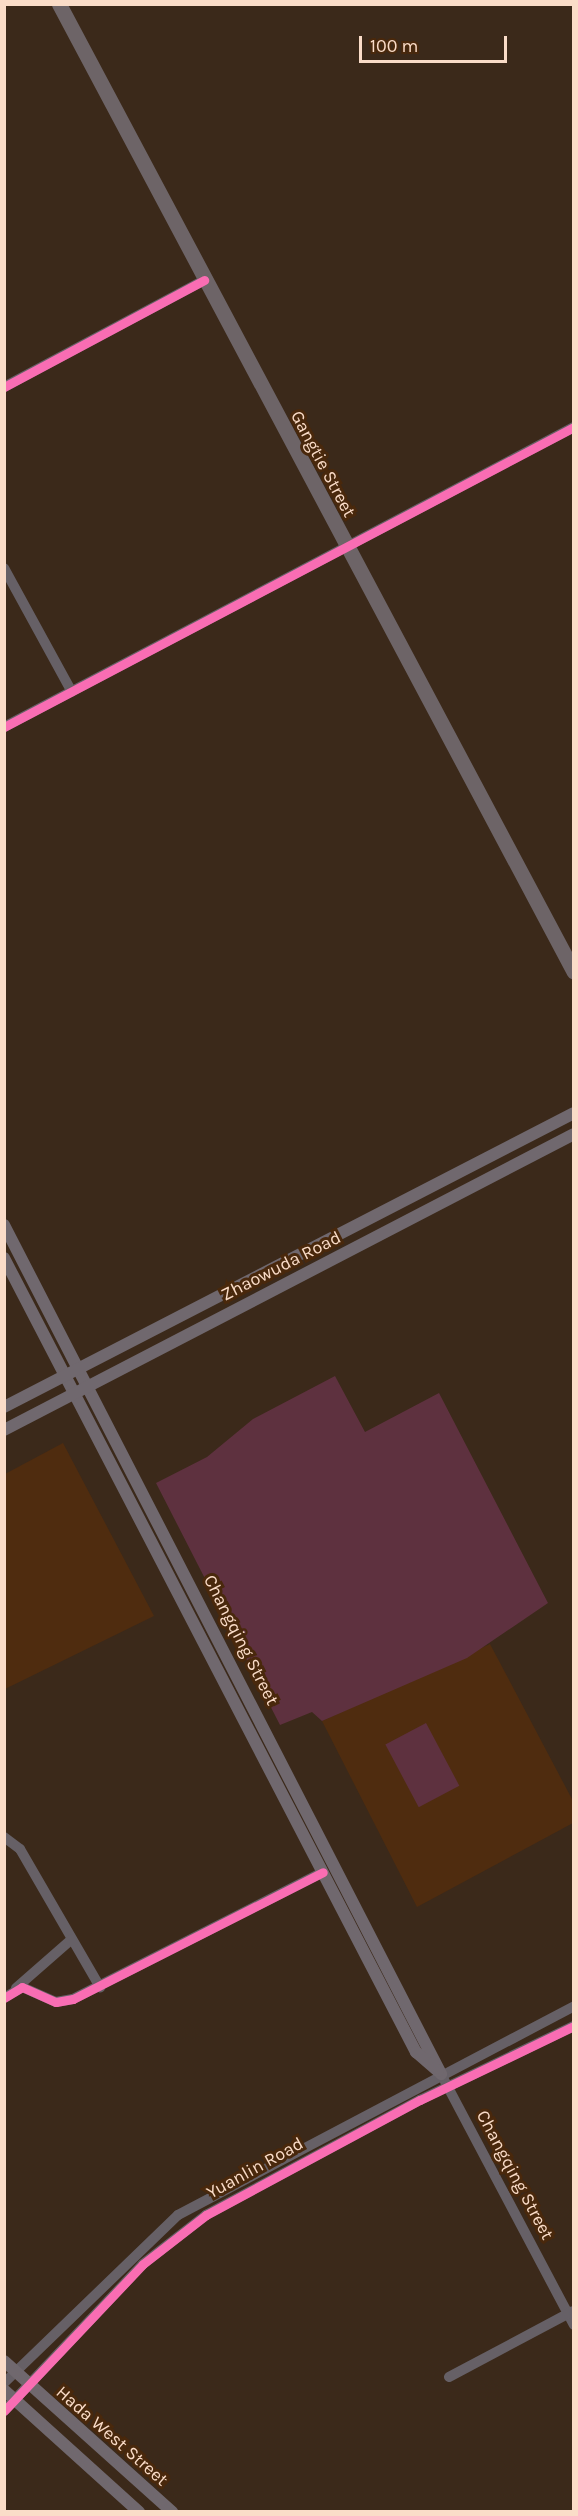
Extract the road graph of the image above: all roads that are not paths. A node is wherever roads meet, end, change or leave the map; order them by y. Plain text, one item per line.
1 (59, 4) edge
2 (204, 280) junction
3 (4, 387) edge
4 (573, 427) edge
5 (345, 547) junction
6 (4, 568) edge
7 (72, 692) junction
8 (4, 727) edge
9 (573, 972) edge
10 (573, 1113) edge
11 (573, 1134) edge
12 (4, 1225) edge
13 (4, 1258) edge
14 (81, 1366) junction
15 (67, 1373) junction
16 (91, 1384) junction
17 (76, 1392) junction
18 (4, 1407) edge
19 (4, 1430) edge
20 (4, 1837) edge
21 (323, 1872) junction
22 (72, 1939) junction
23 (100, 1987) junction
24 (16, 1988) junction
25 (4, 1998) edge
26 (573, 2006) edge
27 (573, 2026) edge
28 (441, 2074) junction
29 (450, 2089) junction
30 (571, 2312) edge
31 (573, 2325) edge
32 (4, 2361) edge
33 (15, 2372) junction
34 (449, 2376) dead end
35 (4, 2383) edge
36 (29, 2385) junction
37 (4, 2390) edge
38 (15, 2400) junction
39 (4, 2411) edge
40 (139, 2511) edge
41 (172, 2511) edge

1 - 2 highway, Gangtie Street
2 - 3 street
2 - 5 highway, Gangtie Street
4 - 5 street
5 - 7 street
5 - 9 highway, Gangtie Street
6 - 7 street
7 - 8 street
10 - 14 main road, Zhaowuda Road
11 - 16 main road, Zhaowuda Road
12 - 14 main road, Changqing Street
13 - 15 main road, Changqing Street
14 - 15 main road, Zhaowuda Road
14 - 16 main road, Changqing Street
15 - 17 main road, Changqing Street
15 - 18 main road, Zhaowuda Road
16 - 17 main road, Zhaowuda Road
16 - 28 main road, Changqing Street
17 - 19 main road, Zhaowuda Road
17 - 21 main road, Changqing Street
20 - 22 street
21 - 23 street
21 - 28 main road, Changqing Street
22 - 23 street
22 - 24 street
23 - 24 street
24 - 25 street
26 - 28 street, Yuanlin Road
27 - 29 street, Yuanlin Road
28 - 29 street, Changqing Street
28 - 33 street, Yuanlin Road
29 - 30 street, Changqing Street
29 - 36 street, Yuanlin Road
30 - 31 street, Changqing Street
30 - 34 street
32 - 33 main road, Hada West Street
33 - 35 street, Yuanlin Road
33 - 36 main road, Hada West Street
36 - 38 street, Yuanlin Road
36 - 41 main road, Hada West Street
37 - 38 main road
38 - 39 street, Yuanlin Road
38 - 40 main road

